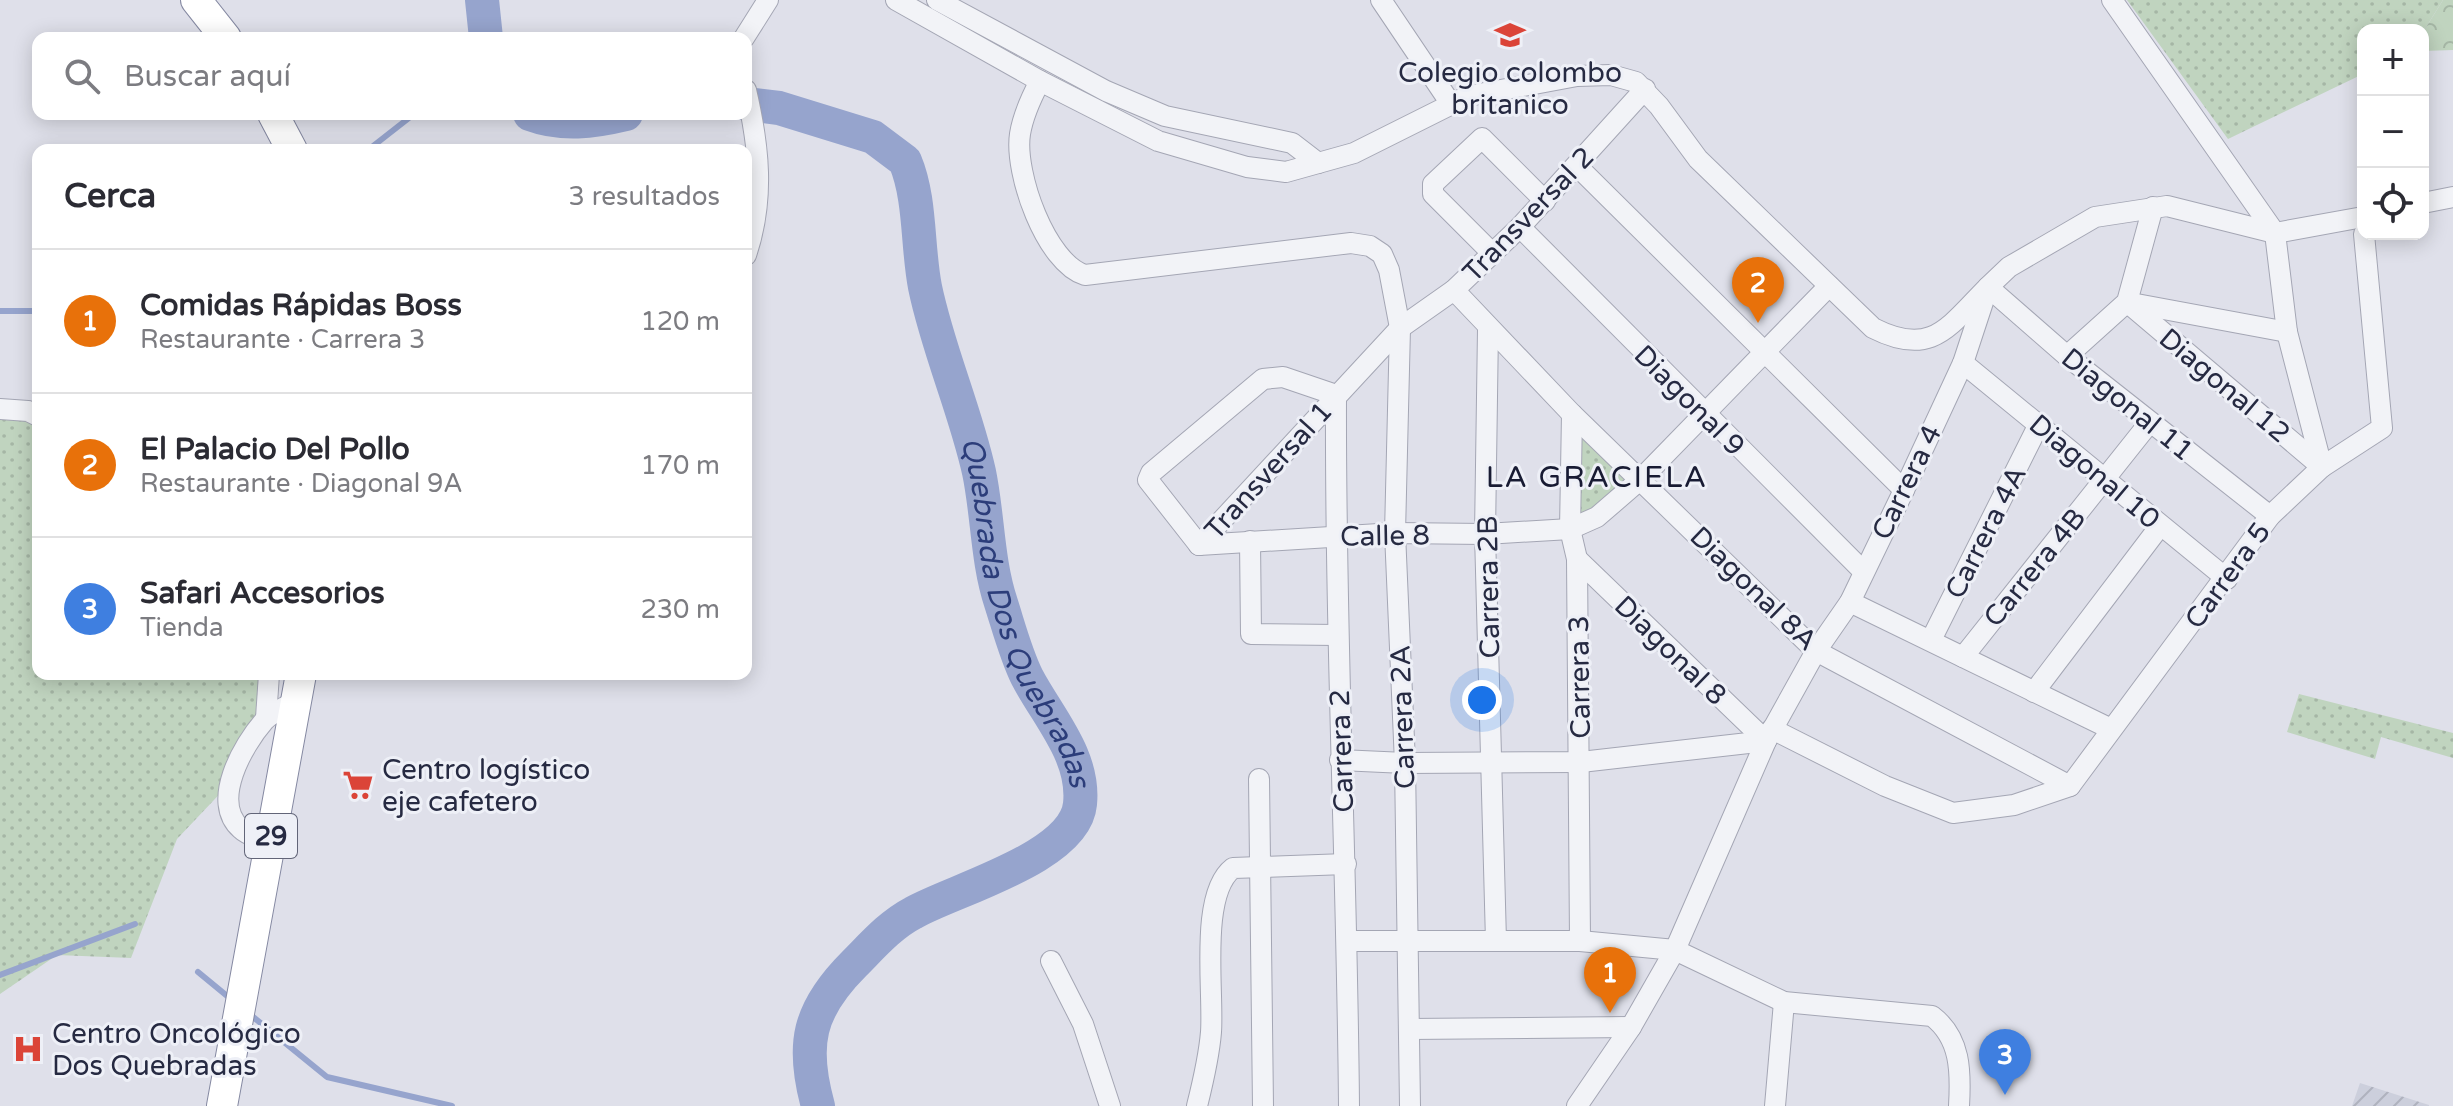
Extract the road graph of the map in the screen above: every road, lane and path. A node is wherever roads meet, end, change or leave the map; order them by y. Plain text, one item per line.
1 (196, 0) edge
2 (768, 0) edge
3 (896, 0) edge
4 (937, 0) edge
5 (1381, 0) edge
6 (2112, 0) edge
7 (221, 32) edge
8 (748, 32) edge
9 (1040, 81) junction
10 (1645, 89) junction
11 (1451, 104) junction
12 (752, 116) edge
13 (276, 120) edge
14 (289, 144) edge
15 (1318, 163) junction
16 (1577, 166) junction
17 (2453, 197) edge
18 (1545, 201) junction
19 (2429, 202) edge
20 (2153, 207) junction
21 (2357, 218) edge
22 (1520, 227) junction
23 (2275, 233) junction
24 (752, 237) edge
25 (2365, 240) edge
26 (1492, 253) junction
27 (1829, 286) junction
28 (1988, 287) junction
29 (1454, 290) junction
30 (2127, 302) junction
31 (1400, 328) junction
32 (1488, 329) junction
33 (2287, 332) junction
34 (1762, 352) junction
35 (2067, 356) junction
36 (1963, 363) junction
37 (1336, 395) junction
38 (0, 409) edge
39 (32, 413) edge
40 (1702, 413) junction
41 (1572, 414) junction
42 (2150, 422) junction
43 (2039, 424) junction
44 (2322, 467) junction
45 (2106, 477) junction
46 (1641, 479) junction
47 (1904, 490) junction
48 (2270, 516) junction
49 (2160, 526) junction
50 (1570, 529) junction
51 (1395, 533) junction
52 (1485, 534) junction
53 (1336, 536) junction
54 (1250, 541) junction
55 (1199, 545) junction
56 (1577, 559) junction
57 (1863, 571) junction
58 (2227, 579) junction
59 (1850, 602) junction
60 (1337, 635) junction
61 (1931, 640) junction
62 (1816, 651) junction
63 (1963, 657) junction
64 (269, 680) edge
65 (299, 688) edge
66 (2034, 692) junction
67 (266, 718) junction
68 (2111, 729) junction
69 (1769, 735) junction
70 (1340, 760) junction
71 (1493, 761) junction
72 (1581, 762) junction
73 (1405, 763) junction
74 (1259, 779) dead end
75 (2070, 786) junction
76 (270, 843) junction
77 (1346, 864) junction
78 (1260, 867) junction
79 (1406, 940) junction
80 (1348, 941) junction
81 (1496, 941) junction
82 (1580, 941) junction
83 (1675, 950) junction
84 (1051, 961) dead end
85 (1784, 1002) junction
86 (1631, 1027) junction
87 (1409, 1029) junction
88 (222, 1106) edge
89 (1110, 1106) edge
90 (1197, 1106) edge
91 (1263, 1106) edge
92 (1349, 1106) edge
93 (1410, 1106) edge
94 (1577, 1106) edge
95 (1775, 1106) edge
96 (1959, 1106) edge

1 - 7 highway
2 - 8 street
3 - 9 street
4 - 15 street
5 - 11 street
6 - 23 street
9 - 15 street
9 - 31 street, Carrera 2A
10 - 11 street
10 - 16 street, Transversal 2
10 - 27 street
11 - 15 street
12 - 24 street
13 - 14 highway
16 - 18 street, Transversal 2
16 - 34 street
17 - 19 street
18 - 22 street, Transversal 2
18 - 26 street
20 - 23 street
20 - 28 street
20 - 30 street
21 - 23 street
22 - 26 street, Transversal 2
22 - 40 street, Diagonal 9
23 - 33 street
25 - 44 street, Carrera 5
26 - 29 street, Transversal 2
27 - 28 street
27 - 34 street
28 - 35 street, Diagonal 11
28 - 36 street, Carrera 4
29 - 31 street, Transversal 2
29 - 32 street, Diagonal 8A
30 - 33 street
30 - 35 street
30 - 44 street, Diagonal 12
31 - 37 street, Transversal 2
31 - 51 street, Carrera 2A
32 - 41 street, Diagonal 8A
32 - 52 street, Carrera 2B
33 - 44 street
34 - 40 street
34 - 47 street
35 - 42 street, Diagonal 11
36 - 43 street, Diagonal 10
36 - 47 street, Carrera 4
37 - 53 street, Carrera 2
37 - 55 street, Transversal 1
37 - 55 street
38 - 39 street
40 - 46 street
40 - 57 street, Diagonal 9
41 - 46 street, Diagonal 8A
41 - 50 street, Carrera 3
42 - 45 street, Carrera 4B
42 - 48 street, Diagonal 11
43 - 45 street, Diagonal 10
43 - 61 street, Carrera 4A
44 - 48 street, Carrera 5
45 - 49 street, Diagonal 10
45 - 63 street, Carrera 4B
46 - 50 street
46 - 62 street, Diagonal 8A
47 - 57 street, Carrera 4
48 - 58 street, Carrera 5
49 - 58 street, Diagonal 10
49 - 66 street
50 - 52 street, Calle 8
50 - 56 street, Carrera 3
51 - 52 street, Calle 8
51 - 53 street, Calle 8
51 - 73 street, Carrera 2A
52 - 71 street, Carrera 2B
53 - 54 street, Calle 8
53 - 60 street, Carrera 2
54 - 55 street, Calle 8
54 - 60 street
56 - 69 street, Diagonal 8
56 - 72 street, Carrera 3
57 - 59 street, Carrera 4
58 - 68 street, Carrera 5
59 - 61 street
59 - 62 street, Carrera 4
60 - 70 street, Carrera 2
61 - 63 street
62 - 69 street, Carrera 4
62 - 75 street, Diagonal 8A
63 - 66 street
64 - 67 street
65 - 67 street
65 - 76 highway, 29
66 - 68 street
67 - 76 street
68 - 75 street, Carrera 5
69 - 72 street
69 - 75 street, Diagonal 8
69 - 83 street, Carrera 4
70 - 73 street
70 - 77 street, Carrera 2
71 - 72 street
71 - 73 street
71 - 81 street, Carrera 2B
72 - 82 street, Carrera 3
73 - 79 street, Carrera 2A
74 - 78 street
76 - 88 highway, 29
77 - 78 street
77 - 80 street, Carrera 2
78 - 90 street
78 - 91 street
79 - 80 street
79 - 81 street
79 - 87 street, Carrera 2A
80 - 92 street, Carrera 2
81 - 82 street
82 - 83 street
83 - 85 street
83 - 86 street, Carrera 4
84 - 89 street
85 - 95 street
85 - 96 street
86 - 87 street
86 - 94 street, Carrera 4
87 - 93 street, Carrera 2A

